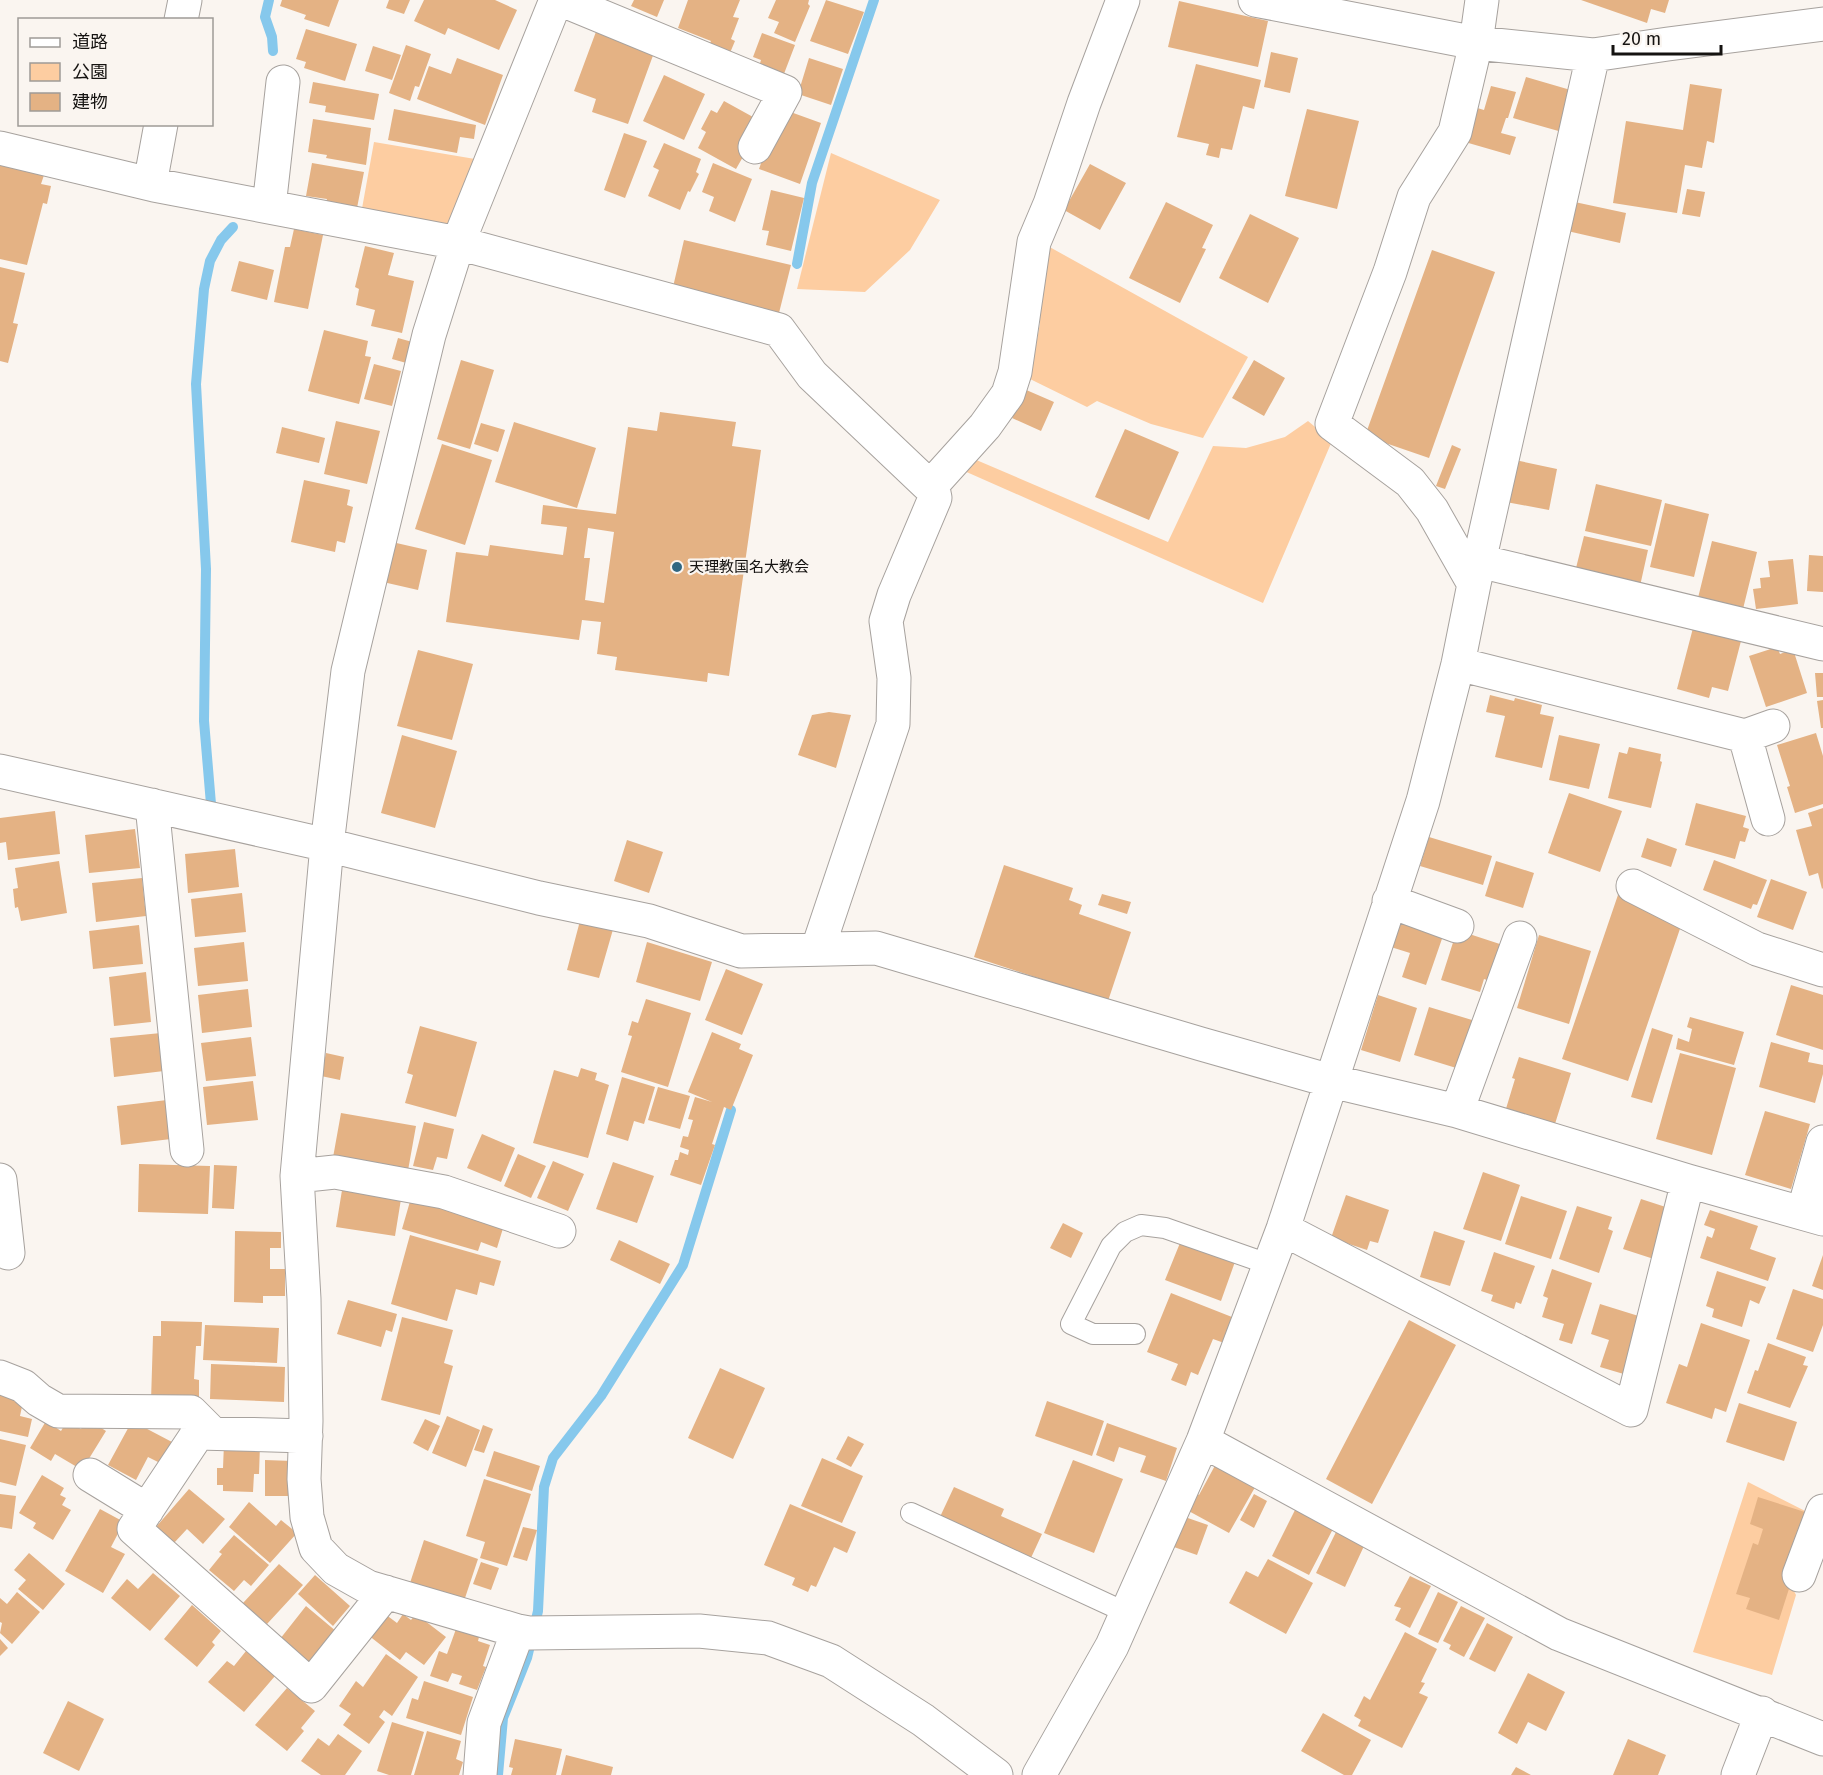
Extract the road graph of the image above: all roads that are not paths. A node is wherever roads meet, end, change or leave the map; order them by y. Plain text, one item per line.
1 (185, 0) edge
2 (556, 0) edge
3 (562, 0) edge
4 (1123, 0) edge
5 (1255, 0) edge
6 (1482, 0) edge
7 (181, 18) edge
8 (1823, 24) edge
9 (1476, 43) junction
10 (1593, 55) junction
11 (284, 82) dead end
12 (161, 126) edge
13 (755, 147) dead end
14 (0, 148) edge
15 (150, 184) junction
16 (269, 207) junction
17 (458, 243) junction
18 (930, 487) junction
19 (1477, 572) junction
20 (1823, 644) edge
21 (1458, 664) junction
22 (0, 771) edge
23 (152, 805) junction
24 (1768, 819) dead end
25 (327, 845) junction
26 (1633, 886) dead end
27 (1389, 902) junction
28 (1457, 926) dead end
29 (1520, 938) dead end
30 (819, 948) junction
31 (1823, 970) edge
32 (1331, 1081) junction
33 (1457, 1111) junction
34 (1823, 1142) edge
35 (187, 1150) dead end
36 (297, 1176) junction
37 (0, 1180) edge
38 (1688, 1181) junction
39 (1813, 1216) edge
40 (2, 1222) edge
41 (1283, 1229) junction
42 (559, 1232) dead end
43 (8, 1253) dead end
44 (1268, 1264) junction
45 (1135, 1334) dead end
46 (0, 1377) edge
47 (212, 1433) junction
48 (306, 1436) junction
49 (1203, 1441) junction
50 (90, 1474) dead end
51 (147, 1510) junction
52 (1823, 1511) edge
53 (911, 1513) dead end
54 (1799, 1575) dead end
55 (386, 1593) junction
56 (1127, 1612) junction
57 (518, 1630) junction
58 (1762, 1713) junction
59 (1823, 1739) edge
60 (971, 1763) edge
61 (480, 1775) edge
62 (996, 1775) edge
63 (1039, 1775) edge
64 (1738, 1775) edge

1 - 7 street
2 - 17 street
3 - 13 street
4 - 18 street
5 - 9 street
6 - 9 street
8 - 10 street
9 - 10 street
9 - 19 street
10 - 19 street
11 - 16 street
12 - 15 street
14 - 15 street
15 - 16 street
16 - 17 street
17 - 18 street
17 - 25 street
18 - 30 street
19 - 20 street
19 - 21 street
21 - 24 street
21 - 27 street
22 - 23 street
23 - 25 street
23 - 35 street
25 - 30 street
25 - 36 street
26 - 31 street
27 - 28 street
27 - 32 street
29 - 33 street
30 - 32 street
32 - 33 street
32 - 41 street
33 - 38 street
34 - 39 street
36 - 42 street
36 - 48 street
37 - 40 street
38 - 39 street
38 - 41 street
40 - 43 street
41 - 44 street
44 - 45 lane
44 - 49 street
46 - 47 street
47 - 48 street
47 - 51 street
48 - 55 street
49 - 56 street
49 - 58 street
50 - 51 street
51 - 55 street
52 - 54 street
53 - 56 lane
55 - 57 street
56 - 63 street
57 - 60 street
57 - 61 street
58 - 59 street
58 - 64 street
60 - 62 street

